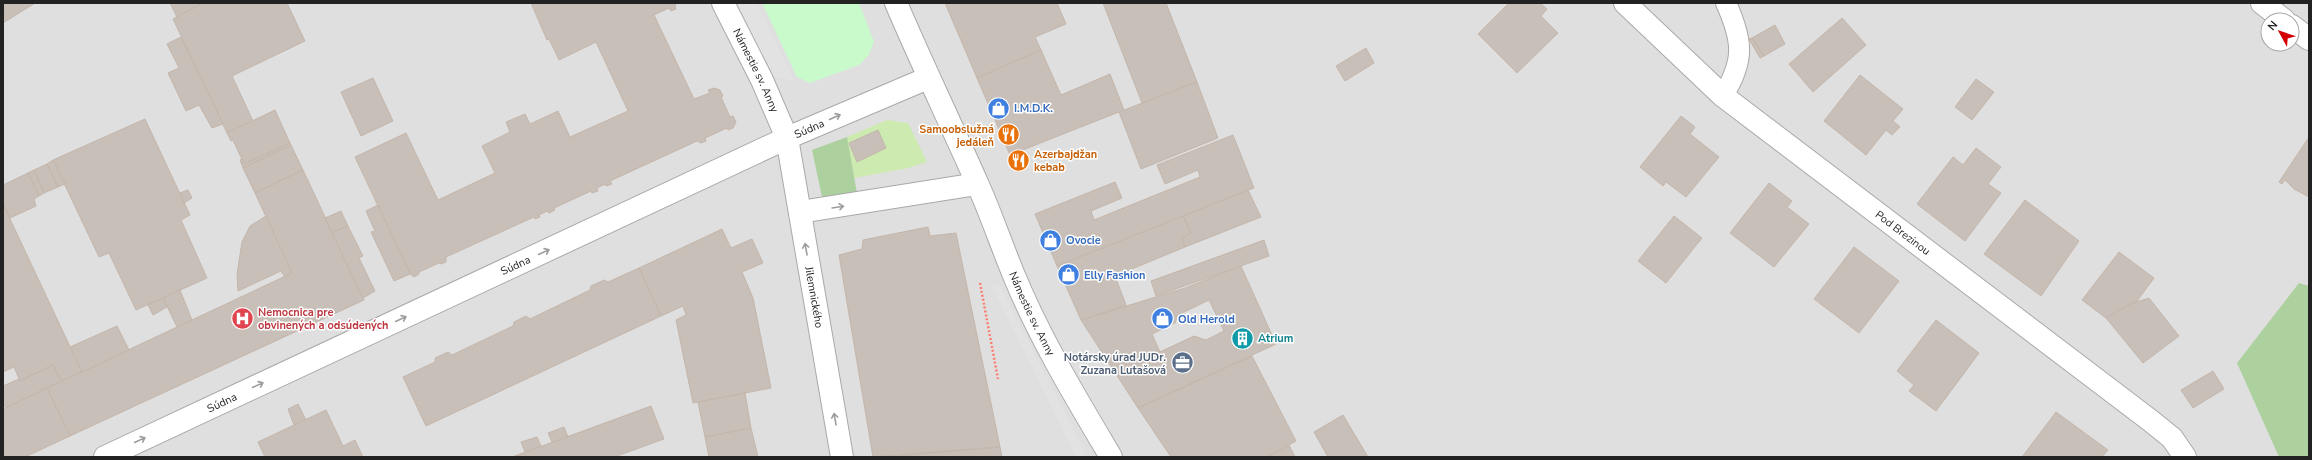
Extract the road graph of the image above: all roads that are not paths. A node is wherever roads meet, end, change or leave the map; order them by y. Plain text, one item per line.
1 (723, 3) edge
2 (896, 3) edge
3 (1625, 3) edge
4 (1726, 3) edge
5 (2262, 3) edge
6 (2274, 12) edge
7 (2300, 32) edge
8 (2309, 39) edge
9 (928, 78) junction
10 (1723, 96) junction
11 (787, 138) junction
12 (977, 184) junction
13 (800, 212) junction
14 (105, 457) edge
15 (842, 457) edge
16 (1111, 457) edge
17 (2185, 457) edge

1 - 11 street, Námestie sv. Anny
2 - 9 street, Námestie sv. Anny
3 - 10 street, Pod Brezinou
4 - 10 lane
5 - 6 street
7 - 8 street
11 -> 9 street, Súdna
9 - 12 street, Námestie sv. Anny
10 - 17 street, Pod Brezinou
11 - 13 street, Jilemnického
14 -> 11 street, Súdna
13 -> 12 street
12 - 16 street, Námestie sv. Anny
15 -> 13 street, Jilemnického

